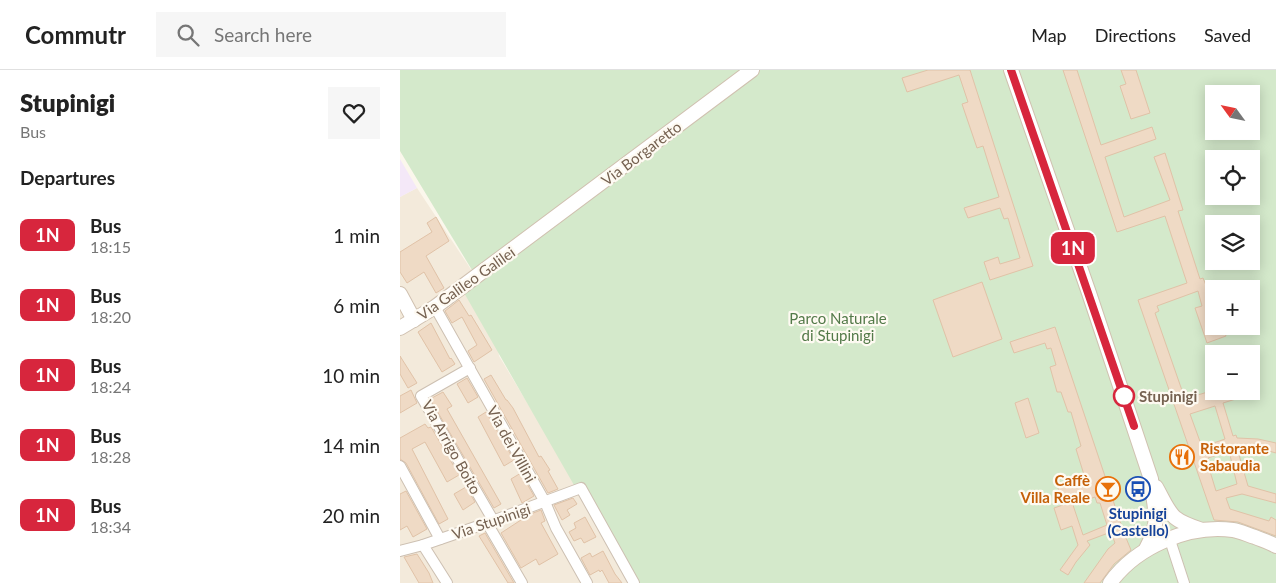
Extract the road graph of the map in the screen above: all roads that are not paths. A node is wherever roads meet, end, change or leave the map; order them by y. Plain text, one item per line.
1 (752, 70) edge
2 (1011, 70) edge
3 (530, 236) joint
4 (400, 294) edge
5 (435, 307) junction
6 (414, 320) junction
7 (400, 328) edge
8 (470, 368) junction
9 (400, 466) edge
10 (1151, 479) junction
11 (545, 502) junction
12 (490, 522) junction
13 (1202, 530) junction
14 (440, 539) junction
15 (1170, 540) junction
16 (423, 545) junction
17 (1276, 546) edge
18 (1146, 549) junction
19 (400, 551) edge
20 (447, 583) edge
21 (522, 583) edge
22 (587, 583) edge
23 (634, 583) edge
24 (1110, 583) edge
25 (1184, 583) edge

1 - 3 main road, Via Borgaretto
2 - 10 main road
3 - 5 main road, Via Galileo Galilei
4 - 6 main road
5 - 6 main road, Via Galileo Galilei
5 - 8 street, Via dei Villini
6 - 7 main road, Via Galileo Galilei
8 - 11 street, Via dei Villini
8 - 12 street, Via Arrigo Boito
9 - 14 street
10 - 13 main road
10 - 18 main road
11 - 12 street, Via Stupinigi
11 - 22 street, Via dei Villini
11 - 23 street, Via Stupinigi
12 - 14 street, Via Stupinigi
12 - 21 street
13 - 15 main road
13 - 17 main road
14 - 16 street, Via Stupinigi
15 - 18 main road
15 - 25 street
16 - 19 street, Via Stupinigi
16 - 20 street
18 - 24 main road

